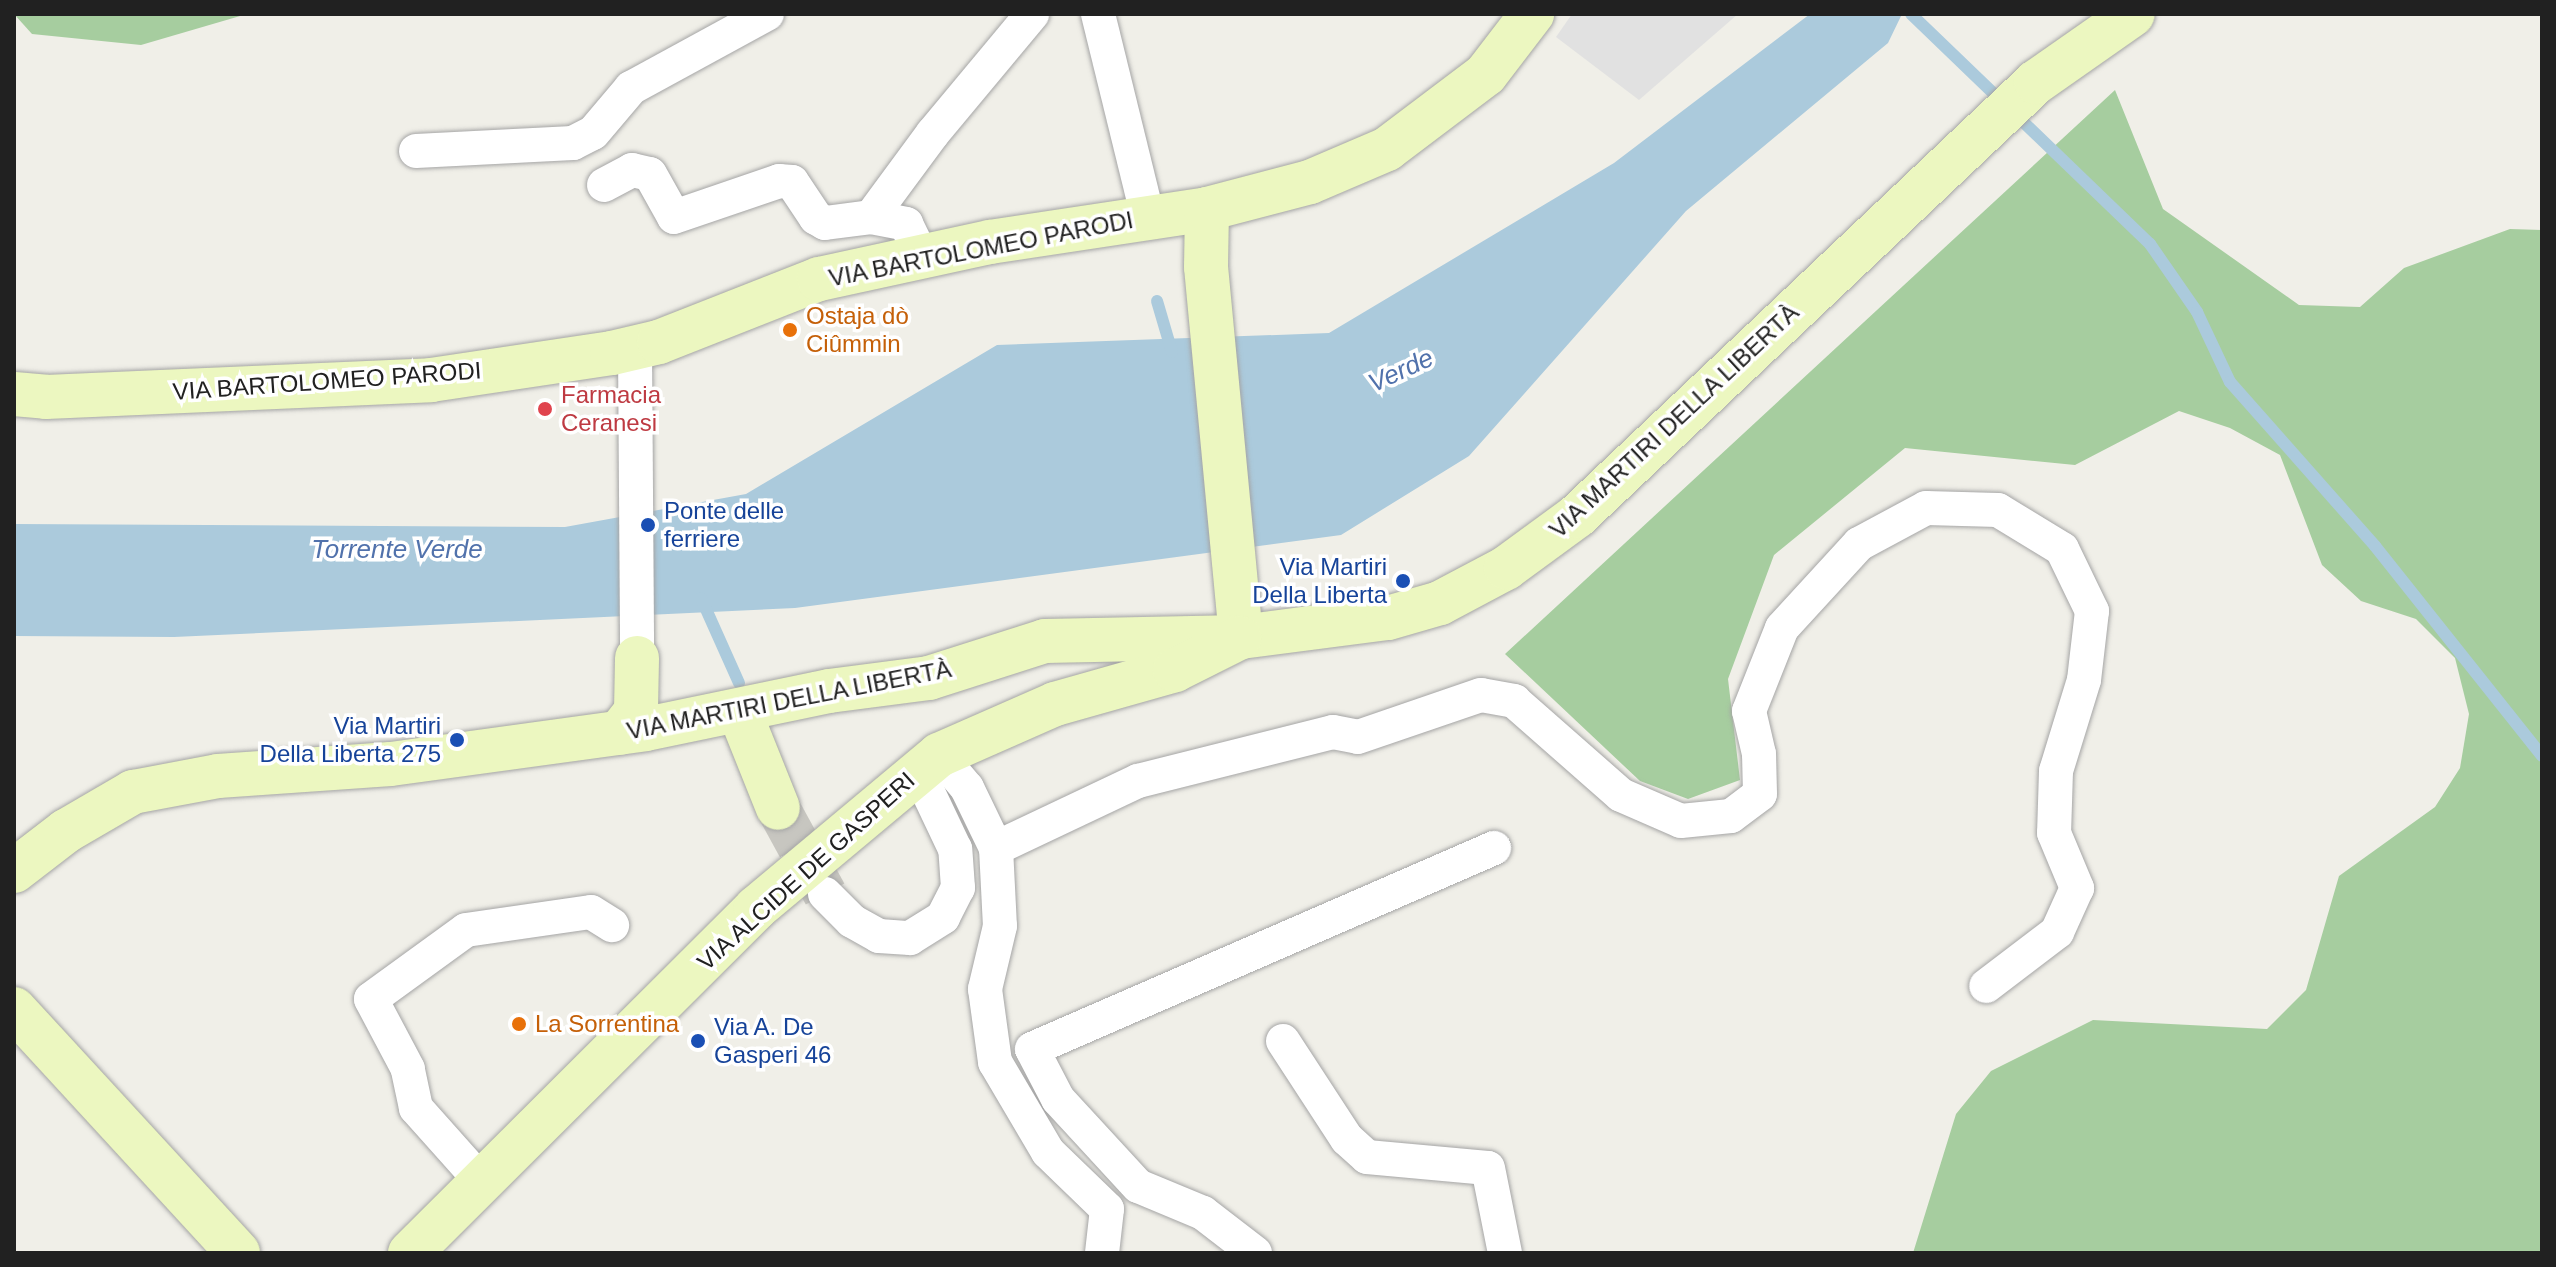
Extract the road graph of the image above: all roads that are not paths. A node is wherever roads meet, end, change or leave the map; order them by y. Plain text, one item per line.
1 (767, 14) edge
2 (1032, 14) edge
3 (1098, 14) edge
4 (1532, 14) edge
5 (2133, 14) edge
6 (416, 151) dead end
7 (604, 185) dead end
8 (1207, 209) junction
9 (871, 217) junction
10 (1148, 217) junction
11 (922, 257) junction
12 (635, 349) junction
13 (14, 394) edge
14 (1239, 617) junction
15 (639, 672) junction
16 (740, 713) junction
17 (682, 722) junction
18 (619, 733) junction
19 (929, 763) junction
20 (778, 808) tunnel mouth
21 (996, 848) junction
22 (1494, 848) dead end
23 (14, 871) edge
24 (825, 894) tunnel mouth
25 (612, 925) dead end
26 (1986, 986) dead end
27 (14, 1009) edge
28 (1283, 1041) dead end
29 (481, 1181) junction
30 (238, 1253) edge
31 (410, 1253) edge
32 (1102, 1253) edge
33 (1255, 1253) edge
34 (1505, 1253) edge

1 - 6 street
2 - 9 street
3 - 10 street, VIA BARTOLOMEO PARODI
4 - 8 main road, VIA BARTOLOMEO PARODI
5 - 14 main road, VIA MARTIRI DELLA LIBERTÀ
7 - 9 street
8 - 10 main road, VIA BARTOLOMEO PARODI
8 - 14 main road
9 - 11 street
10 - 11 main road, VIA BARTOLOMEO PARODI
11 - 12 main road, VIA BARTOLOMEO PARODI
12 - 13 main road, VIA BARTOLOMEO PARODI
12 - 15 street
14 - 16 main road, VIA MARTIRI DELLA LIBERTÀ
14 - 19 main road, VIA ALCIDE DE GASPERI
15 - 17 main road
15 - 18 main road
16 - 17 main road, VIA MARTIRI DELLA LIBERTÀ
16 - 20 main road
17 - 18 main road, VIA MARTIRI DELLA LIBERTÀ
18 - 23 main road, VIA MARTIRI DELLA LIBERTÀ
19 - 21 street
19 - 24 street
19 - 29 main road, VIA ALCIDE DE GASPERI
21 - 26 street
21 - 32 street
22 - 33 street
25 - 29 street
27 - 30 main road
28 - 34 street
29 - 31 main road, VIA ALCIDE DE GASPERI

